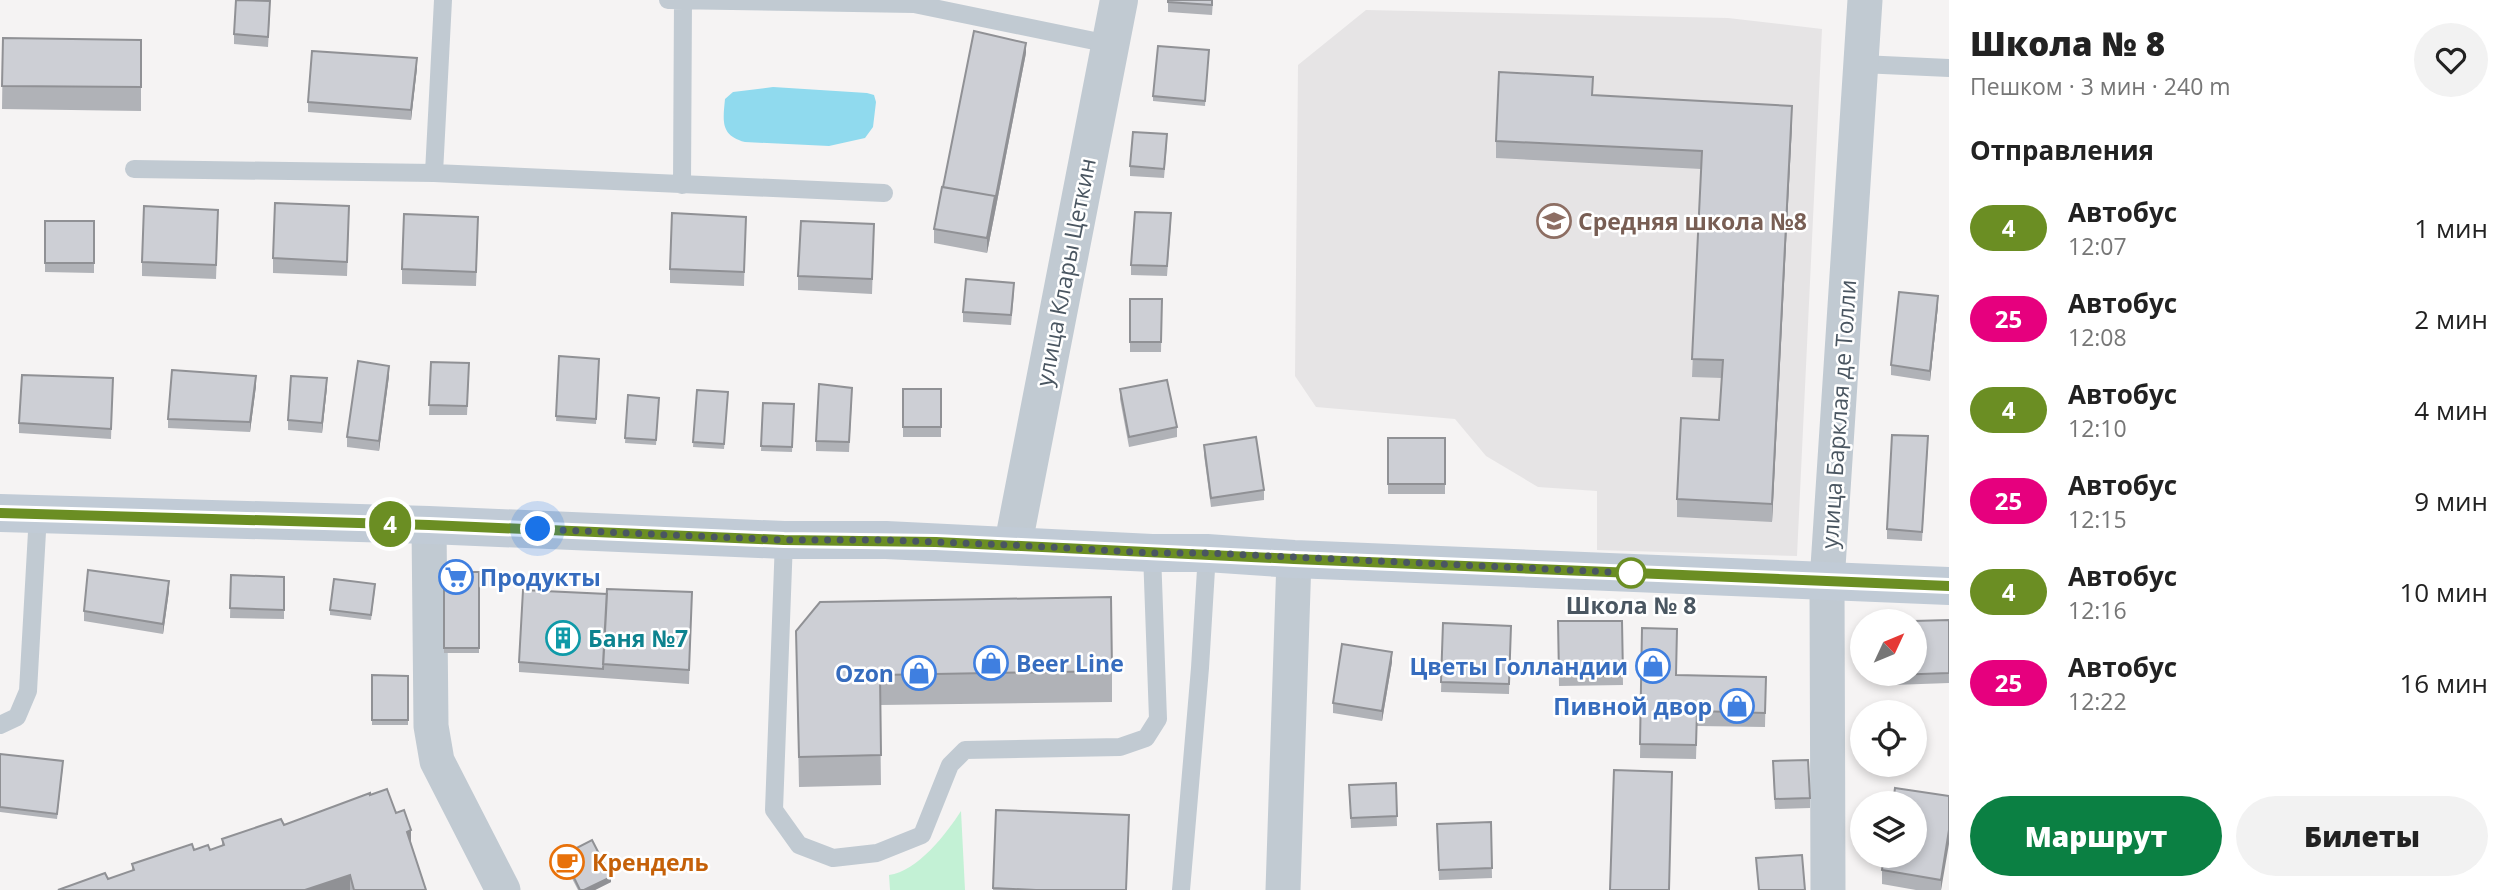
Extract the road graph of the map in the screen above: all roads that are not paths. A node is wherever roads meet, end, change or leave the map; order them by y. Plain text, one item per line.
1 (443, 0) edge
2 (668, 0) edge
3 (683, 0) edge
4 (1119, 0) edge
5 (1865, 0) edge
6 (1109, 44) junction
7 (1861, 64) junction
8 (1949, 68) edge
9 (134, 169) dead end
10 (434, 173) junction
11 (682, 185) junction
12 (884, 193) dead end
13 (0, 513) edge
14 (38, 514) junction
15 (429, 525) junction
16 (784, 540) junction
17 (1013, 545) junction
18 (1152, 553) junction
19 (1207, 553) junction
20 (1294, 559) junction
21 (1827, 582) junction
22 (1949, 586) edge
23 (0, 725) edge
24 (503, 890) edge
25 (1181, 890) edge
26 (1283, 890) edge
27 (1828, 890) edge

1 - 10 lane
2 - 3 lane
3 - 6 lane
3 - 11 lane
4 - 6 street, улица Клары Цеткин
5 - 7 street, улица Барклая де Толли
6 - 17 street, улица Клары Цеткин
7 - 8 lane
7 - 21 street, улица Барклая де Толли
9 - 10 lane
10 - 11 lane
11 - 12 lane
13 - 14 main road
14 - 15 main road
14 - 23 lane
15 - 16 main road
15 - 24 street
16 - 17 main road
16 - 18 lane
17 - 18 main road
18 - 19 main road
19 - 20 main road
19 - 25 lane
20 - 21 main road
20 - 26 street
21 - 22 main road
21 - 27 street, улица Барклая де Толли

